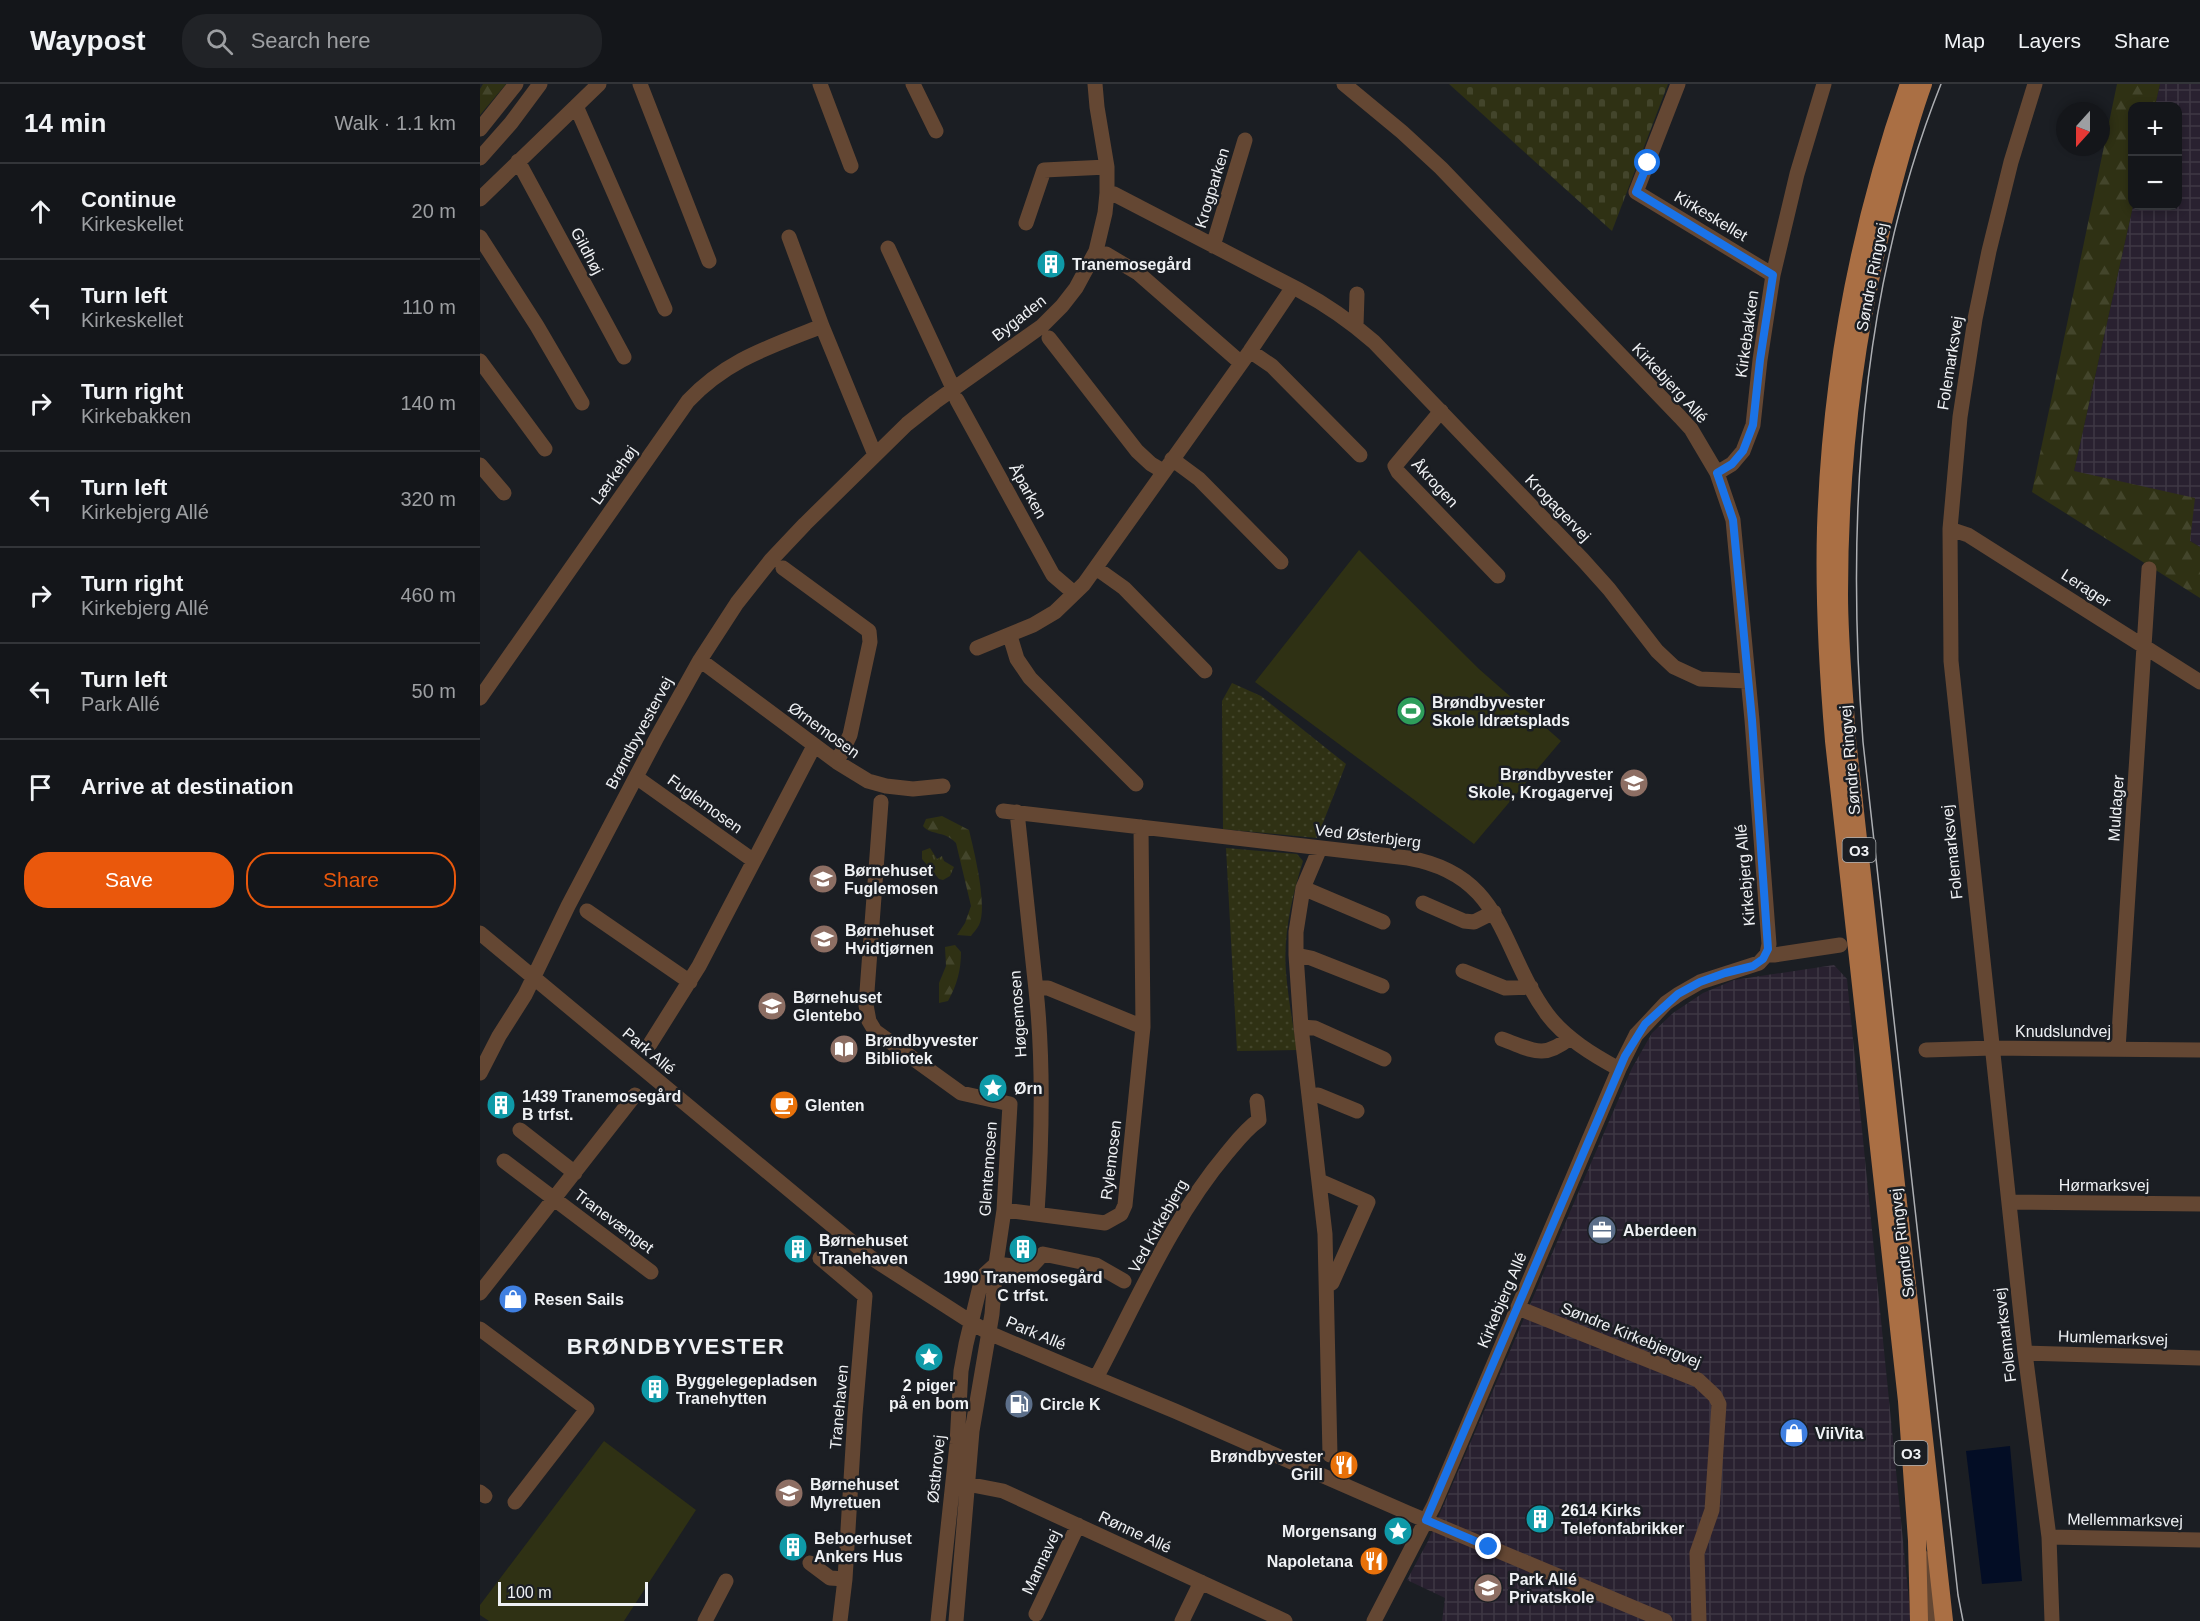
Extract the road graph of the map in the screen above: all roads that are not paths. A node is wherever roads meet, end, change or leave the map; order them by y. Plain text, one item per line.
1 (516, 84) edge
2 (540, 84) edge
3 (599, 84) edge
4 (640, 84) edge
5 (820, 84) edge
6 (913, 84) edge
7 (1095, 84) edge
8 (1344, 84) edge
9 (1678, 84) edge
10 (1824, 84) edge
11 (1909, 84) edge
12 (1923, 84) edge
13 (2035, 84) edge
14 (576, 106) junction
15 (480, 129) edge
16 (936, 131) dead end
17 (1244, 140) dead end
18 (480, 158) edge
19 (518, 161) junction
20 (851, 166) dead end
21 (1107, 167) junction
22 (1107, 193) junction
23 (480, 199) edge
24 (1026, 223) dead end
25 (480, 237) edge
26 (789, 237) dead end
27 (1213, 246) junction
28 (888, 249) dead end
29 (1106, 254) dead end
30 (710, 261) dead end
31 (1773, 275) junction
32 (1293, 286) junction
33 (1357, 294) dead end
34 (665, 309) dead end
35 (822, 326) junction
36 (1356, 326) junction
37 (1049, 338) dead end
38 (624, 357) dead end
39 (1245, 357) junction
40 (480, 361) edge
41 (955, 394) junction
42 (582, 403) dead end
43 (1441, 411) junction
44 (545, 449) dead end
45 (879, 451) junction
46 (1360, 455) dead end
47 (480, 465) edge
48 (1167, 465) junction
49 (1717, 473) junction
50 (504, 493) dead end
51 (1950, 529) junction
52 (1281, 562) dead end
53 (783, 568) dead end
54 (1096, 568) junction
55 (2149, 569) dead end
56 (1498, 576) dead end
57 (1074, 593) junction
58 (1010, 636) junction
59 (977, 648) dead end
60 (2145, 648) junction
61 (700, 660) junction
62 (1205, 671) dead end
63 (1748, 681) junction
64 (2200, 682) edge
65 (480, 698) edge
66 (814, 746) junction
67 (837, 762) junction
68 (636, 777) junction
69 (1136, 783) dead end
70 (943, 786) dead end
71 (881, 802) dead end
72 (1141, 827) junction
73 (1320, 848) junction
74 (754, 861) junction
75 (1303, 888) junction
76 (1423, 903) dead end
77 (587, 911) dead end
78 (1494, 912) junction
79 (1383, 922) dead end
80 (480, 933) edge
81 (1840, 945) dead end
82 (1767, 954) junction
83 (1296, 955) junction
84 (1463, 971) dead end
85 (534, 976) junction
86 (690, 982) junction
87 (1382, 986) dead end
88 (1531, 987) junction
89 (1036, 988) junction
90 (1143, 1027) junction
91 (1301, 1027) junction
92 (1570, 1038) junction
93 (1502, 1039) dead end
94 (650, 1044) dead end
95 (1994, 1048) junction
96 (2118, 1049) junction
97 (1926, 1050) dead end
98 (2200, 1050) edge
99 (1384, 1059) dead end
100 (1619, 1069) junction
101 (480, 1073) edge
102 (635, 1095) dead end
103 (1309, 1096) junction
104 (1257, 1101) dead end
105 (1357, 1111) dead end
106 (520, 1130) dead end
107 (504, 1161) dead end
108 (574, 1173) junction
109 (1320, 1181) junction
110 (555, 1199) junction
111 (2009, 1202) junction
112 (2200, 1204) edge
113 (1004, 1210) junction
114 (1036, 1213) junction
115 (820, 1258) dead end
116 (996, 1264) junction
117 (651, 1272) dead end
118 (1125, 1281) dead end
119 (1327, 1285) junction
120 (480, 1293) edge
121 (1518, 1308) junction
122 (971, 1322) junction
123 (480, 1329) edge
124 (989, 1332) junction
125 (2025, 1353) junction
126 (2200, 1358) edge
127 (1096, 1378) junction
128 (1330, 1455) dead end
129 (967, 1484) junction
130 (515, 1502) dead end
131 (1426, 1520) junction
132 (1078, 1525) junction
133 (2049, 1536) junction
134 (1917, 1540) junction
135 (2200, 1540) edge
136 (810, 1563) dead end
137 (845, 1580) junction
138 (726, 1581) dead end
139 (1201, 1582) junction
140 (1036, 1614) dead end
141 (705, 1621) edge
142 (840, 1621) edge
143 (938, 1621) edge
144 (956, 1621) edge
145 (1182, 1621) edge
146 (1285, 1621) edge
147 (1374, 1621) edge
148 (1665, 1621) edge
149 (1699, 1621) edge
150 (1919, 1621) edge
151 (1932, 1621) edge
152 (1944, 1621) edge
153 (2052, 1621) edge

1 - 15 street
2 - 18 street
3 - 14 street
4 - 30 street
5 - 20 street
6 - 16 street
7 - 21 street, Bygaden
8 - 49 street, Kirkebjerg Allé
9 - 31 street, Kirkeskellet
10 - 31 street, Kirkebakken
11 - 134 main road, Søndre Ringvej / O3
12 - 152 main road, Søndre Ringvej / O3
13 - 51 street, Folemarksvej
14 - 19 street
14 - 34 street
17 - 27 street, Krogparken
19 - 23 street
19 - 38 street, Gildhøj
21 - 22 street, Bygaden
21 - 24 street
22 - 27 street, Krogagervej
22 - 41 street, Bygaden
25 - 42 street
26 - 35 street
27 - 32 street, Krogagervej
28 - 41 street
29 - 39 street
31 - 49 street, Kirkebakken
32 - 36 street, Krogagervej
32 - 39 street
33 - 36 street
35 - 45 street
35 - 65 street, Lærkehøj
36 - 43 street, Krogagervej
37 - 48 street
39 - 46 street
39 - 48 street
40 - 44 street
41 - 45 street, Bygaden
41 - 57 street, Åparken
43 - 56 street, Åkrogen
43 - 63 street, Krogagervej
45 - 61 street, Brøndbyvestervej
47 - 50 street
48 - 52 street
48 - 54 street
49 - 63 street, Kirkebjerg Allé
51 - 60 street, Lerager
51 - 95 street, Folemarksvej
53 - 67 street
54 - 57 street
54 - 62 street
55 - 60 street, Muldager
57 - 58 street
58 - 59 street
58 - 69 street
60 - 64 street, Lerager
60 - 96 street, Muldager
61 - 66 street, Ørnemosen
61 - 68 street, Brøndbyvestervej
63 - 82 street, Kirkebjerg Allé
66 - 67 street, Ørnemosen
66 - 74 street
67 - 70 street, Ørnemosen
68 - 74 street, Fuglemosen
68 - 85 street, Brøndbyvestervej
71 - 113 street, Glentemosen
72 - 73 street, Ved Østerbjerg
72 - 89 street, Høgemosen
72 - 90 street, Rylemosen
73 - 75 street
73 - 78 street, Ved Østerbjerg
74 - 86 street
75 - 79 street
75 - 83 street
76 - 78 street
77 - 86 street
78 - 88 street, Ved Østerbjerg
80 - 85 street, Park Allé
81 - 82 street, Kirkebjerg Allé
82 - 100 street, Kirkebjerg Allé
83 - 87 street
83 - 91 street
84 - 88 street
85 - 101 street, Brøndbyvestervej
85 - 122 street, Park Allé
86 - 94 street
88 - 92 street, Ved Østerbjerg
89 - 90 street
89 - 114 street, Høgemosen
90 - 114 street, Rylemosen
91 - 99 street
91 - 103 street
92 - 93 street
92 - 100 street, Ved Østerbjerg
95 - 96 street, Knudslundvej
95 - 97 street, Knudslundvej
95 - 111 street, Folemarksvej
96 - 98 street, Knudslundvej
100 - 121 street, Kirkebjerg Allé
102 - 108 street, Tranevænget
103 - 105 street
103 - 109 street
104 - 127 street, Ved Kirkebjerg
106 - 108 street, Tranevænget
107 - 110 street, Tranevænget
108 - 110 street, Tranevænget
109 - 119 street
109 - 119 street
110 - 117 street, Tranevænget
110 - 120 street, Tranevænget
111 - 112 street, Hørmarksvej
111 - 125 street, Folemarksvej
113 - 114 street, Rylemosen
113 - 116 street, Glentemosen
115 - 137 street, Tranehaven
116 - 118 street
116 - 122 street, Glentemosen
116 - 124 street, Glentemosen
119 - 128 street
121 - 131 street, Kirkebjerg Allé
121 - 149 street, Søndre Kirkebjergvej
122 - 124 street, Park Allé
122 - 143 street, Østbrovej
123 - 130 street
124 - 127 street, Park Allé
124 - 129 street, Østbrovej
125 - 126 street, Humlemarksvej
125 - 133 street, Folemarksvej
127 - 131 street, Park Allé
129 - 132 street, Rønne Allé
129 - 144 street, Østbrovej
131 - 147 street, Kirkebjerg Allé
131 - 148 street, Park Allé
132 - 139 street, Rønne Allé
132 - 140 street, Mannavej
133 - 135 street, Mellemmarksvej
133 - 153 street, Folemarksvej
134 - 150 main road, Søndre Ringvej / O3
134 - 151 street
136 - 137 street
137 - 142 street, Tranehaven
138 - 141 street
139 - 145 street
139 - 146 street, Rønne Allé

